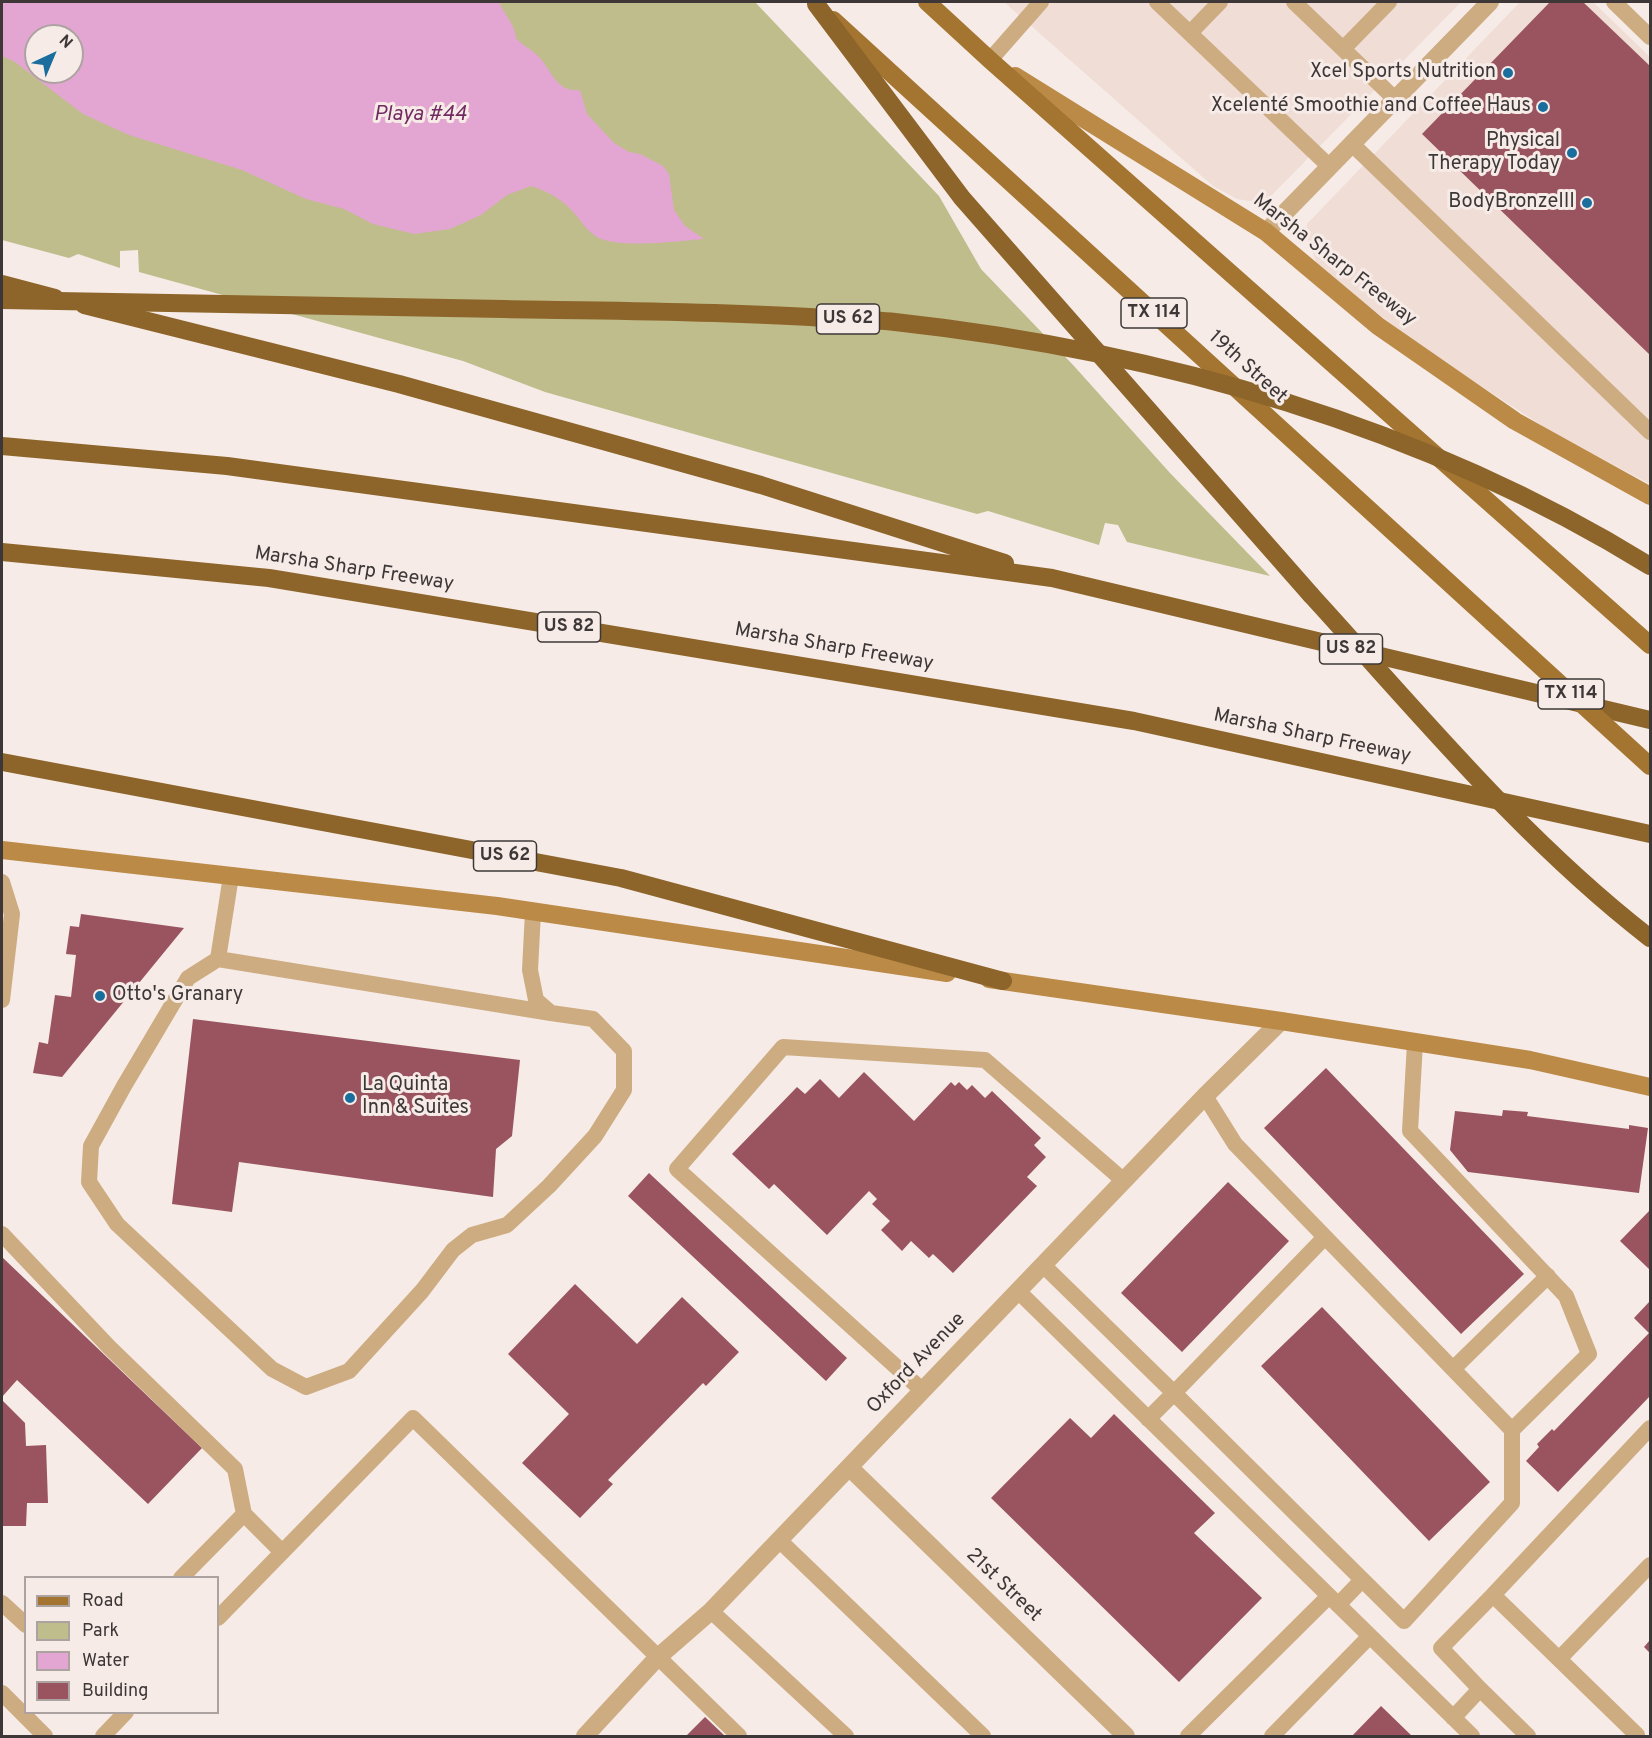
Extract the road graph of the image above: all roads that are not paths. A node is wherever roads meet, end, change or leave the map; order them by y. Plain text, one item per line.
1 (927, 2) edge
2 (1041, 2) edge
3 (1157, 2) edge
4 (1220, 2) edge
5 (1294, 2) edge
6 (1389, 2) edge
7 (1490, 2) edge
8 (1614, 2) edge
9 (815, 3) edge
10 (1190, 33) junction
11 (1650, 37) edge
12 (1343, 49) junction
13 (990, 60) junction
14 (1395, 99) junction
15 (1352, 144) junction
16 (1330, 167) junction
17 (1266, 232) junction
18 (2, 284) edge
19 (2, 300) edge
20 (1650, 432) edge
21 (2, 446) edge
22 (1650, 496) edge
23 (2, 552) edge
24 (1650, 566) edge
25 (1052, 579) junction
26 (1650, 645) edge
27 (1650, 720) edge
28 (2, 762) edge
29 (1650, 766) edge
30 (1650, 834) edge
31 (2, 850) edge
32 (231, 876) junction
33 (2, 882) edge
34 (533, 912) junction
35 (1650, 938) edge
36 (218, 959) junction
37 (1002, 981) junction
38 (2, 1000) edge
39 (551, 1013) junction
40 (1281, 1021) junction
41 (1415, 1043) junction
42 (1650, 1087) edge
43 (1205, 1096) junction
44 (1124, 1181) junction
45 (2, 1234) edge
46 (1325, 1237) junction
47 (1043, 1265) junction
48 (1548, 1276) junction
49 (1018, 1291) junction
50 (1453, 1369) junction
51 (923, 1391) junction
52 (1174, 1393) junction
53 (1148, 1419) junction
54 (1650, 1428) edge
55 (1512, 1430) junction
56 (849, 1467) junction
57 (244, 1514) junction
58 (779, 1540) junction
59 (282, 1552) junction
60 (1650, 1565) edge
61 (183, 1576) edge
62 (1362, 1580) junction
63 (1493, 1595) junction
64 (1333, 1601) junction
65 (2, 1603) edge
66 (711, 1611) junction
67 (219, 1617) edge
68 (24, 1624) edge
69 (1370, 1636) junction
70 (657, 1658) junction
71 (1560, 1658) junction
72 (1480, 1689) junction
73 (2, 1693) edge
74 (125, 1714) edge
75 (1453, 1718) junction
76 (45, 1737) edge
77 (103, 1737) edge
78 (585, 1737) edge
79 (739, 1737) edge
80 (846, 1737) edge
81 (983, 1737) edge
82 (1126, 1737) edge
83 (1188, 1737) edge
84 (1272, 1737) edge
85 (1472, 1737) edge
86 (1528, 1737) edge
87 (1635, 1737) edge

1 - 13 main road
2 - 13 lane
3 - 10 lane
4 - 10 lane
5 - 12 lane
6 - 12 lane
7 - 14 street
8 - 11 lane
9 - 29 main road, 19th Street / TX 114, bridge
9 - 35 highway, bridge
10 - 16 lane
12 - 14 lane
13 - 17 main road, Marsha Sharp Freeway
13 - 26 main road
14 - 15 street
15 - 16 street
15 - 20 lane
16 - 17 street
17 - 22 main road, Marsha Sharp Freeway
18 - 25 highway
19 - 24 highway, US 62, bridge
21 - 25 highway, US 82
23 - 30 highway, Marsha Sharp Freeway / US 82
25 - 27 highway, US 82
28 - 37 highway, US 62
31 - 32 main road
32 - 34 main road
32 - 36 lane
33 - 38 lane
34 - 37 main road
34 - 39 lane
36 - 39 lane
36 - 39 lane
37 - 40 main road, US 62
40 - 41 main road, US 62
40 - 43 street, Oxford Avenue
41 - 42 main road, US 62
41 - 48 lane
43 - 44 street, Oxford Avenue
43 - 46 lane
44 - 47 street, Oxford Avenue
44 - 51 lane
45 - 57 lane
46 - 50 lane
46 - 52 lane
47 - 49 street, Oxford Avenue
47 - 52 lane
48 - 50 lane
48 - 55 lane
49 - 51 street, Oxford Avenue
49 - 53 lane
50 - 55 lane
51 - 56 street, Oxford Avenue
52 - 53 lane
52 - 62 lane
53 - 64 lane
54 - 63 lane
55 - 62 lane
56 - 58 street, Oxford Avenue
56 - 82 street, 21st Street
57 - 59 lane
57 - 61 lane
58 - 66 street, Oxford Avenue
58 - 81 lane
59 - 67 lane
59 - 70 lane
60 - 71 lane
62 - 64 lane
63 - 71 lane
63 - 72 lane
64 - 69 lane
64 - 83 lane
65 - 68 lane
66 - 70 street, Oxford Avenue
66 - 80 lane
69 - 75 lane
69 - 84 lane
70 - 78 street, Oxford Avenue
70 - 79 lane
71 - 87 lane
72 - 75 lane
72 - 86 lane
73 - 76 lane
74 - 77 lane
75 - 85 lane

